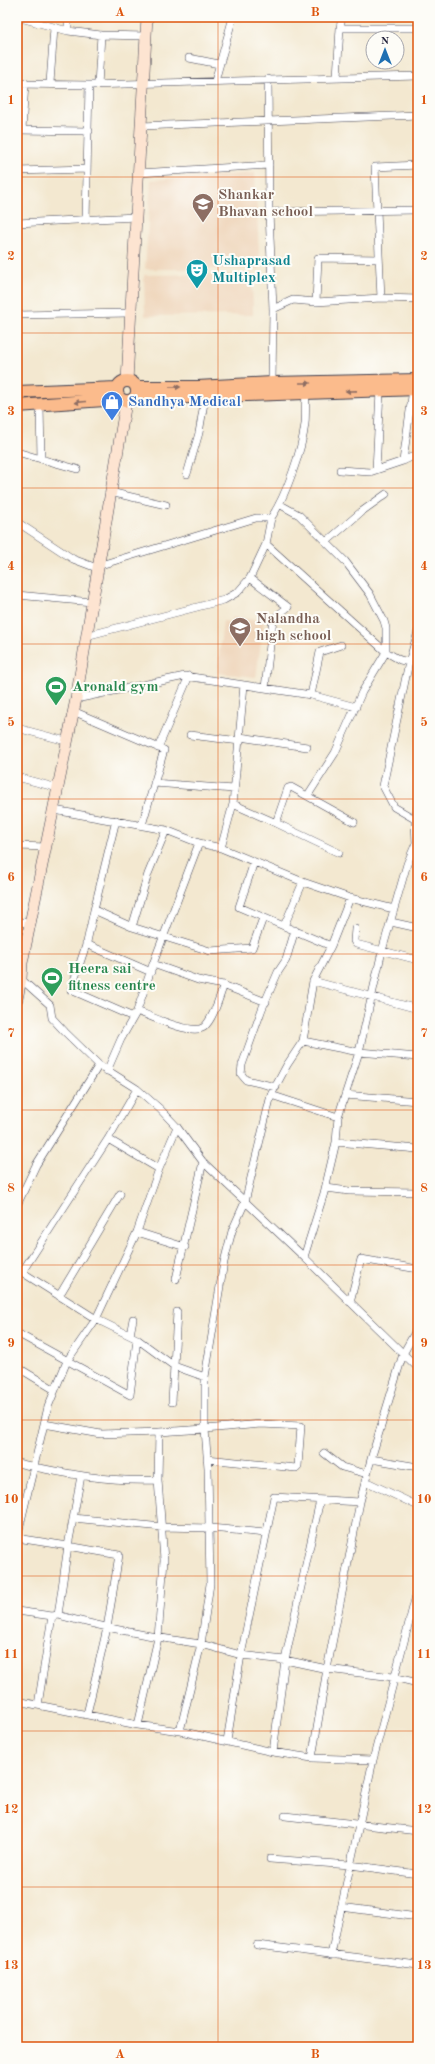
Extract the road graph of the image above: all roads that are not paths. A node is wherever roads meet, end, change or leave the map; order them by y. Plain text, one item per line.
1 (18, 17) edge
2 (68, 17) edge
3 (147, 17) edge
4 (233, 17) edge
5 (342, 17) edge
6 (54, 28) junction
7 (340, 28) junction
8 (418, 28) edge
9 (68, 31) junction
10 (102, 35) junction
11 (146, 36) junction
12 (189, 58) dead end
13 (220, 64) junction
14 (418, 76) edge
15 (337, 77) junction
16 (268, 79) junction
17 (215, 80) junction
18 (25, 83) junction
19 (50, 83) junction
20 (143, 83) junction
21 (17, 84) edge
22 (89, 85) junction
23 (98, 85) junction
24 (418, 115) edge
25 (269, 120) junction
26 (141, 126) junction
27 (19, 130) edge
28 (89, 131) junction
29 (269, 165) junction
30 (418, 165) edge
31 (87, 169) junction
32 (17, 171) edge
33 (139, 174) junction
34 (418, 210) edge
35 (377, 211) junction
36 (269, 212) junction
37 (136, 217) junction
38 (86, 220) junction
39 (17, 223) edge
40 (379, 259) junction
41 (381, 298) junction
42 (418, 299) edge
43 (316, 302) junction
44 (273, 309) junction
45 (130, 313) junction
46 (17, 315) edge
47 (272, 383) junction
48 (416, 386) edge
49 (380, 391) junction
50 (17, 392) edge
51 (127, 393) junction
52 (306, 393) junction
53 (204, 397) junction
54 (40, 405) junction
55 (17, 406) edge
56 (17, 452) edge
57 (418, 454) edge
58 (42, 459) junction
59 (403, 461) junction
60 (77, 469) dead end
61 (340, 470) dead end
62 (376, 470) junction
63 (187, 474) dead end
64 (110, 492) junction
65 (386, 494) dead end
66 (166, 504) dead end
67 (279, 504) junction
68 (271, 518) junction
69 (17, 522) edge
70 (326, 542) junction
71 (266, 544) junction
72 (99, 566) junction
73 (250, 578) junction
74 (17, 595) edge
75 (92, 602) junction
76 (418, 632) edge
77 (86, 636) junction
78 (341, 645) dead end
79 (386, 652) junction
80 (409, 662) junction
81 (189, 676) junction
82 (244, 685) junction
83 (265, 688) junction
84 (311, 695) junction
85 (76, 699) junction
86 (356, 707) junction
87 (73, 711) junction
88 (17, 728) edge
89 (190, 735) dead end
90 (240, 739) junction
91 (66, 741) junction
92 (307, 746) dead end
93 (158, 748) junction
94 (17, 777) edge
95 (155, 781) junction
96 (58, 788) junction
97 (234, 789) junction
98 (308, 795) junction
99 (233, 804) junction
100 (418, 805) edge
101 (54, 810) junction
102 (116, 820) junction
103 (416, 821) edge
104 (354, 822) dead end
105 (276, 823) junction
106 (142, 825) junction
107 (166, 830) junction
108 (199, 843) junction
109 (17, 846) edge
110 (47, 847) junction
111 (221, 848) junction
112 (339, 853) dead end
113 (254, 862) junction
114 (303, 882) junction
115 (350, 898) junction
116 (394, 909) junction
117 (94, 910) junction
118 (263, 918) junction
119 (17, 921) edge
120 (391, 922) junction
121 (30, 924) junction
122 (284, 926) junction
123 (132, 927) junction
124 (418, 928) edge
125 (356, 929) dead end
126 (295, 930) junction
127 (163, 937) junction
128 (86, 944) junction
129 (331, 946) junction
130 (382, 951) junction
131 (418, 960) edge
132 (153, 964) junction
133 (151, 972) junction
134 (21, 979) junction
135 (313, 981) junction
136 (224, 985) junction
137 (17, 998) edge
138 (372, 998) junction
139 (266, 1002) junction
140 (418, 1009) edge
141 (135, 1014) junction
142 (303, 1040) junction
143 (359, 1052) junction
144 (418, 1057) edge
145 (99, 1065) junction
146 (107, 1071) junction
147 (276, 1087) junction
148 (137, 1089) junction
149 (271, 1095) junction
150 (345, 1095) junction
151 (418, 1101) edge
152 (338, 1117) junction
153 (177, 1127) junction
154 (108, 1139) junction
155 (336, 1142) junction
156 (418, 1149) edge
157 (204, 1162) junction
158 (159, 1169) junction
159 (326, 1188) junction
160 (418, 1192) edge
161 (120, 1194) dead end
162 (245, 1202) junction
163 (17, 1205) edge
164 (137, 1232) junction
165 (185, 1247) junction
166 (304, 1258) junction
167 (418, 1269) edge
168 (19, 1271) edge
169 (176, 1279) dead end
170 (59, 1296) junction
171 (350, 1302) junction
172 (177, 1312) dead end
173 (96, 1319) junction
174 (133, 1319) dead end
175 (418, 1327) edge
176 (17, 1333) edge
177 (130, 1335) junction
178 (137, 1339) junction
179 (403, 1354) junction
180 (67, 1361) junction
181 (174, 1366) junction
182 (17, 1367) edge
183 (418, 1368) edge
184 (204, 1377) junction
185 (55, 1390) junction
186 (172, 1402) dead end
187 (44, 1424) junction
188 (204, 1429) junction
189 (159, 1432) junction
190 (324, 1453) dead end
191 (208, 1459) junction
192 (371, 1459) junction
193 (17, 1463) edge
194 (33, 1466) junction
195 (418, 1467) edge
196 (81, 1476) junction
197 (366, 1478) junction
198 (158, 1480) junction
199 (320, 1500) junction
200 (360, 1502) junction
201 (418, 1506) edge
202 (73, 1518) junction
203 (162, 1527) junction
204 (210, 1528) junction
205 (266, 1533) junction
206 (17, 1538) edge
207 (68, 1546) junction
208 (418, 1588) edge
209 (17, 1611) edge
210 (55, 1616) junction
211 (107, 1628) junction
212 (158, 1638) junction
213 (201, 1644) junction
214 (241, 1655) junction
215 (285, 1660) junction
216 (327, 1670) junction
217 (393, 1677) junction
218 (418, 1683) edge
219 (17, 1701) edge
220 (38, 1705) junction
221 (87, 1714) junction
222 (138, 1725) junction
223 (180, 1731) junction
224 (227, 1741) junction
225 (273, 1752) junction
226 (312, 1758) junction
227 (372, 1760) junction
228 (285, 1816) dead end
229 (358, 1825) junction
230 (418, 1831) edge
231 (270, 1859) dead end
232 (350, 1865) junction
233 (418, 1874) edge
234 (341, 1907) junction
235 (418, 1917) edge
236 (257, 1946) dead end
237 (330, 1954) junction
238 (418, 1965) edge

1 - 6 street
2 - 9 street
3 - 11 street
4 - 13 street
5 - 7 street
6 - 9 street
6 - 19 street
7 - 8 street
7 - 15 street
9 - 10 street
10 - 11 street
10 - 23 street
11 - 20 street
12 - 13 street
13 - 17 street
14 - 15 street
15 - 16 street
16 - 17 street
16 - 25 street
17 - 20 street
18 - 19 street
18 - 21 street
18 - 27 street
19 - 22 street
20 - 23 street
20 - 26 street
22 - 23 street
22 - 28 street
24 - 25 street
25 - 26 street
25 - 29 street
26 - 33 street
27 - 28 street
28 - 31 street
29 - 33 street
29 - 36 street
30 - 35 street
31 - 32 street
31 - 38 street
33 - 37 street
34 - 35 street
35 - 36 street
35 - 40 street
36 - 44 street
37 - 38 street
37 - 45 street
38 - 39 street
40 - 41 street
40 - 43 street
41 - 42 street
41 - 43 street
43 - 44 street
44 - 47 street
45 - 46 street
45 - 51 street
47 -> 48 main road
51 -> 47 main road
48 - 49 main road
48 - 59 street
49 -> 52 main road
49 - 62 street
50 - 51 main road
51 - 53 main road
51 -> 54 main road
51 - 64 street
52 - 53 main road
52 - 67 street
53 - 63 street
54 - 55 main road
54 - 58 street
56 - 58 street
57 - 59 street
58 - 60 street
59 - 62 street
61 - 62 street
64 - 66 street
64 - 72 street
65 - 70 street
67 - 68 street
67 - 70 street
68 - 71 street
68 - 72 street
69 - 72 street
70 - 79 street
71 - 73 street
71 - 79 street
72 - 75 street
73 - 77 street
73 - 83 street
74 - 75 street
75 - 77 street
76 - 80 street
77 - 85 street
78 - 84 street
79 - 80 street
79 - 86 street
80 - 103 street
81 - 82 street
81 - 85 street
81 - 93 street
82 - 83 street
82 - 90 street
83 - 84 street
84 - 86 street
85 - 87 street
86 - 98 street
87 - 91 street
87 - 93 street
88 - 91 street
89 - 90 street
90 - 92 street
90 - 97 street
91 - 96 street
93 - 95 street
94 - 96 street
95 - 97 street
95 - 106 street
96 - 101 street
97 - 99 street
98 - 104 street
98 - 105 street
99 - 105 street
99 - 111 street
100 - 103 street
101 - 102 street
101 - 110 street
102 - 106 street
102 - 117 street
103 - 116 street
105 - 112 street
106 - 107 street
107 - 108 street
107 - 123 street
108 - 111 street
108 - 127 street
109 - 110 street
110 - 121 street
111 - 113 street
113 - 114 street
113 - 118 street
114 - 115 street
114 - 122 street
115 - 116 street
115 - 129 street
116 - 120 street
117 - 123 street
117 - 128 street
118 - 122 street
118 - 127 street
119 - 121 street
120 - 124 street
120 - 130 street
121 - 134 street
122 - 126 street
123 - 127 street
125 - 130 street
126 - 129 street
126 - 139 street
127 - 132 street
128 - 133 street
128 - 141 street
129 - 135 street
130 - 131 street
130 - 138 street
132 - 133 street
132 - 136 street
133 - 141 street
134 - 137 street
134 - 145 street
135 - 138 street
135 - 142 street
136 - 139 street
136 - 141 street
138 - 140 street
138 - 143 street
139 - 147 street
141 - 146 street
142 - 143 street
142 - 147 street
143 - 144 street
143 - 150 street
145 - 146 street
145 - 163 street
146 - 148 street
147 - 149 street
148 - 153 street
148 - 154 street
149 - 152 street
149 - 162 street
150 - 151 street
150 - 152 street
152 - 155 street
153 - 157 street
153 - 158 street
154 - 158 street
154 - 168 street
155 - 156 street
155 - 159 street
157 - 162 street
157 - 165 street
158 - 164 street
159 - 160 street
159 - 166 street
161 - 170 street
162 - 166 street
162 - 184 street
164 - 165 street
164 - 173 street
165 - 169 street
166 - 171 street
167 - 171 street
168 - 170 street
170 - 173 street
171 - 179 street
172 - 181 street
173 - 177 street
173 - 180 street
174 - 177 street
175 - 179 street
176 - 180 street
177 - 178 street
178 - 180 street
178 - 181 street
179 - 183 street
179 - 192 street
180 - 185 street
181 - 184 street
181 - 186 street
182 - 185 street
184 - 188 street
185 - 187 street
187 - 189 street
187 - 194 street
188 - 189 street
188 - 191 street
188 - 191 street
189 - 198 street
190 - 197 street
191 - 204 street
192 - 195 street
192 - 197 street
193 - 194 street
194 - 196 street
194 - 206 street
196 - 198 street
196 - 202 street
197 - 200 street
197 - 201 street
198 - 203 street
199 - 200 street
199 - 205 street
199 - 215 street
200 - 216 street
202 - 203 street
202 - 207 street
203 - 204 street
203 - 212 street
204 - 205 street
204 - 213 street
205 - 214 street
206 - 207 street
207 - 210 street
207 - 211 street
208 - 217 street
209 - 210 street
210 - 211 street
210 - 220 street
211 - 212 street
211 - 221 street
212 - 213 street
212 - 222 street
213 - 214 street
213 - 223 street
214 - 215 street
214 - 224 street
215 - 216 street
215 - 225 street
216 - 217 street
216 - 226 street
217 - 218 street
217 - 227 street
219 - 220 street
220 - 221 street
221 - 222 street
222 - 223 street
223 - 224 street
224 - 225 street
225 - 226 street
226 - 227 street
227 - 229 street
228 - 229 street
229 - 230 street
229 - 232 street
231 - 232 street
232 - 233 street
232 - 234 street
234 - 235 street
234 - 237 street
236 - 237 street
237 - 238 street

